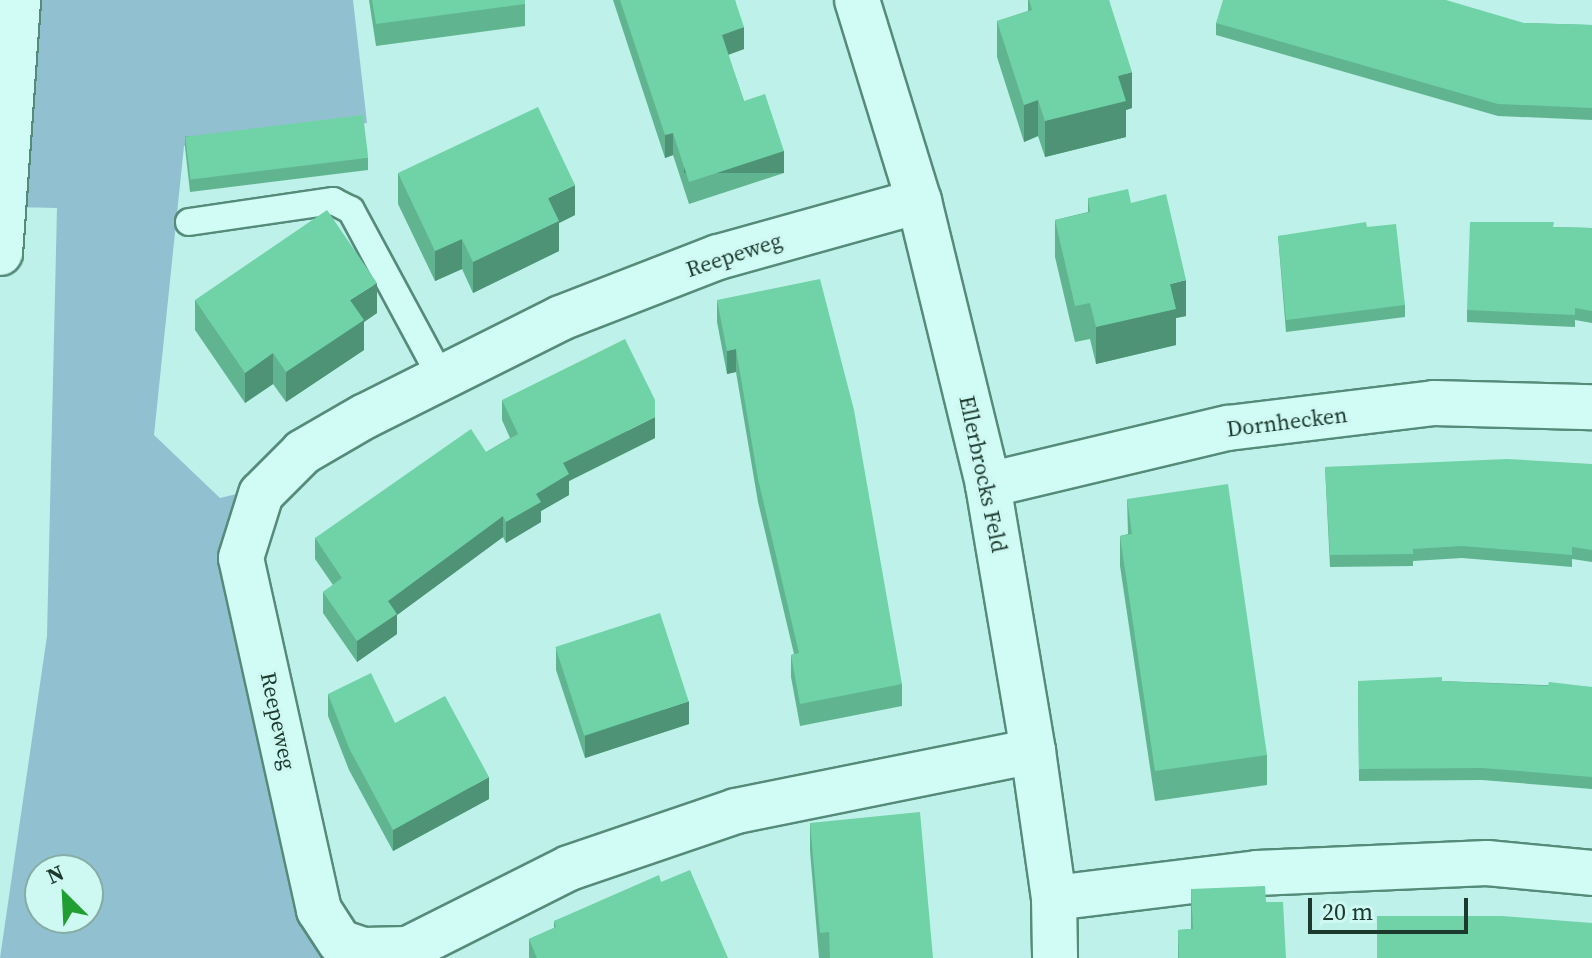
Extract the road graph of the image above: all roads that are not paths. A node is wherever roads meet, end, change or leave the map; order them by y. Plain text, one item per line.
1 (18, 0) edge
2 (857, 0) edge
3 (919, 201) junction
4 (189, 222) dead end
5 (0, 253) edge
6 (441, 377) junction
7 (1592, 407) edge
8 (988, 485) junction
9 (1033, 751) junction
10 (1592, 873) edge
11 (1054, 898) junction
12 (1055, 958) edge

1 - 5 street
2 - 3 street, Ellerbrocks Feld
3 - 6 street, Reepeweg
3 - 8 street, Ellerbrocks Feld
4 - 6 lane
6 - 9 street, Reepeweg
7 - 8 street, Dornhecken
8 - 9 street, Ellerbrocks Feld
9 - 11 street, Ellerbrocks Feld
10 - 11 street
11 - 12 street, Ellerbrocks Feld

